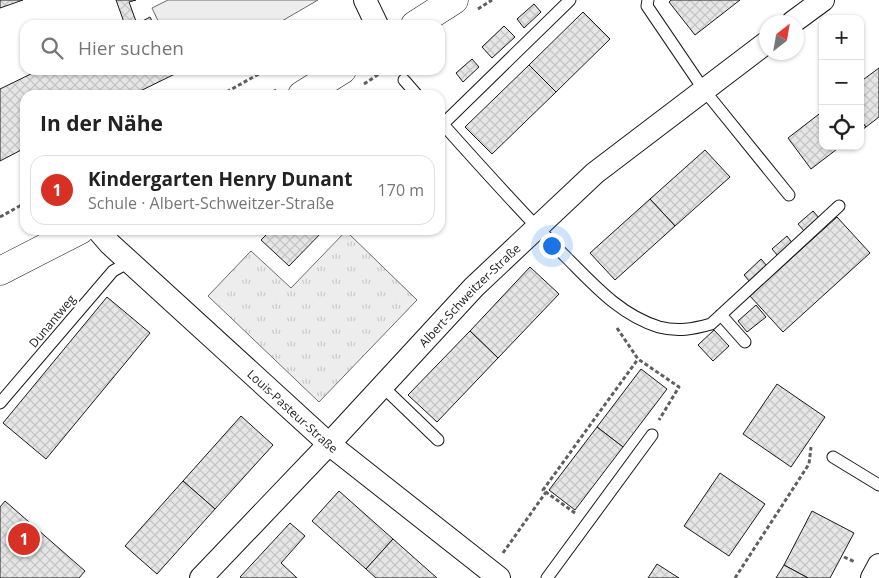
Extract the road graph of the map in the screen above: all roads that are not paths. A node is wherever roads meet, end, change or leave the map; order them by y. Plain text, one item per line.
1 (365, 0) edge
2 (454, 0) edge
3 (570, 0) edge
4 (648, 0) edge
5 (823, 0) edge
6 (803, 15) edge
7 (375, 20) edge
8 (423, 20) edge
9 (759, 48) edge
10 (334, 75) edge
11 (404, 80) dead end
12 (310, 90) edge
13 (413, 90) edge
14 (704, 90) junction
15 (445, 118) edge
16 (445, 126) edge
17 (789, 195) dead end
18 (839, 206) dead end
19 (537, 228) junction
20 (70, 235) edge
21 (103, 235) edge
22 (129, 262) junction
23 (0, 271) edge
24 (720, 315) junction
25 (745, 342) dead end
26 (382, 386) junction
27 (0, 403) edge
28 (652, 435) road end
29 (438, 440) dead end
30 (329, 444) junction
31 (833, 457) dead end
32 (879, 485) edge
33 (879, 565) edge
34 (495, 575) edge
35 (201, 578) edge
36 (547, 578) edge
37 (872, 578) edge

1 - 7 street
2 - 8 street
3 - 15 lane
4 - 14 lane
5 - 6 street
9 - 14 street, Albert-Schweitzer-Straße
10 - 12 street
11 - 13 lane
14 - 17 lane
14 - 19 street, Albert-Schweitzer-Straße
16 - 19 lane
18 - 24 lane
19 - 24 lane
19 - 26 street, Albert-Schweitzer-Straße
20 - 23 street
21 - 22 street, Louis-Pasteur-Straße
22 - 27 lane, Dunantweg
22 - 30 street, Louis-Pasteur-Straße
24 - 25 lane
26 - 29 lane
26 - 30 street, Albert-Schweitzer-Straße
28 - 36 lane
30 - 34 street, Louis-Pasteur-Straße
30 - 35 street, Albert-Schweitzer-Straße
31 - 32 lane
33 - 37 street

